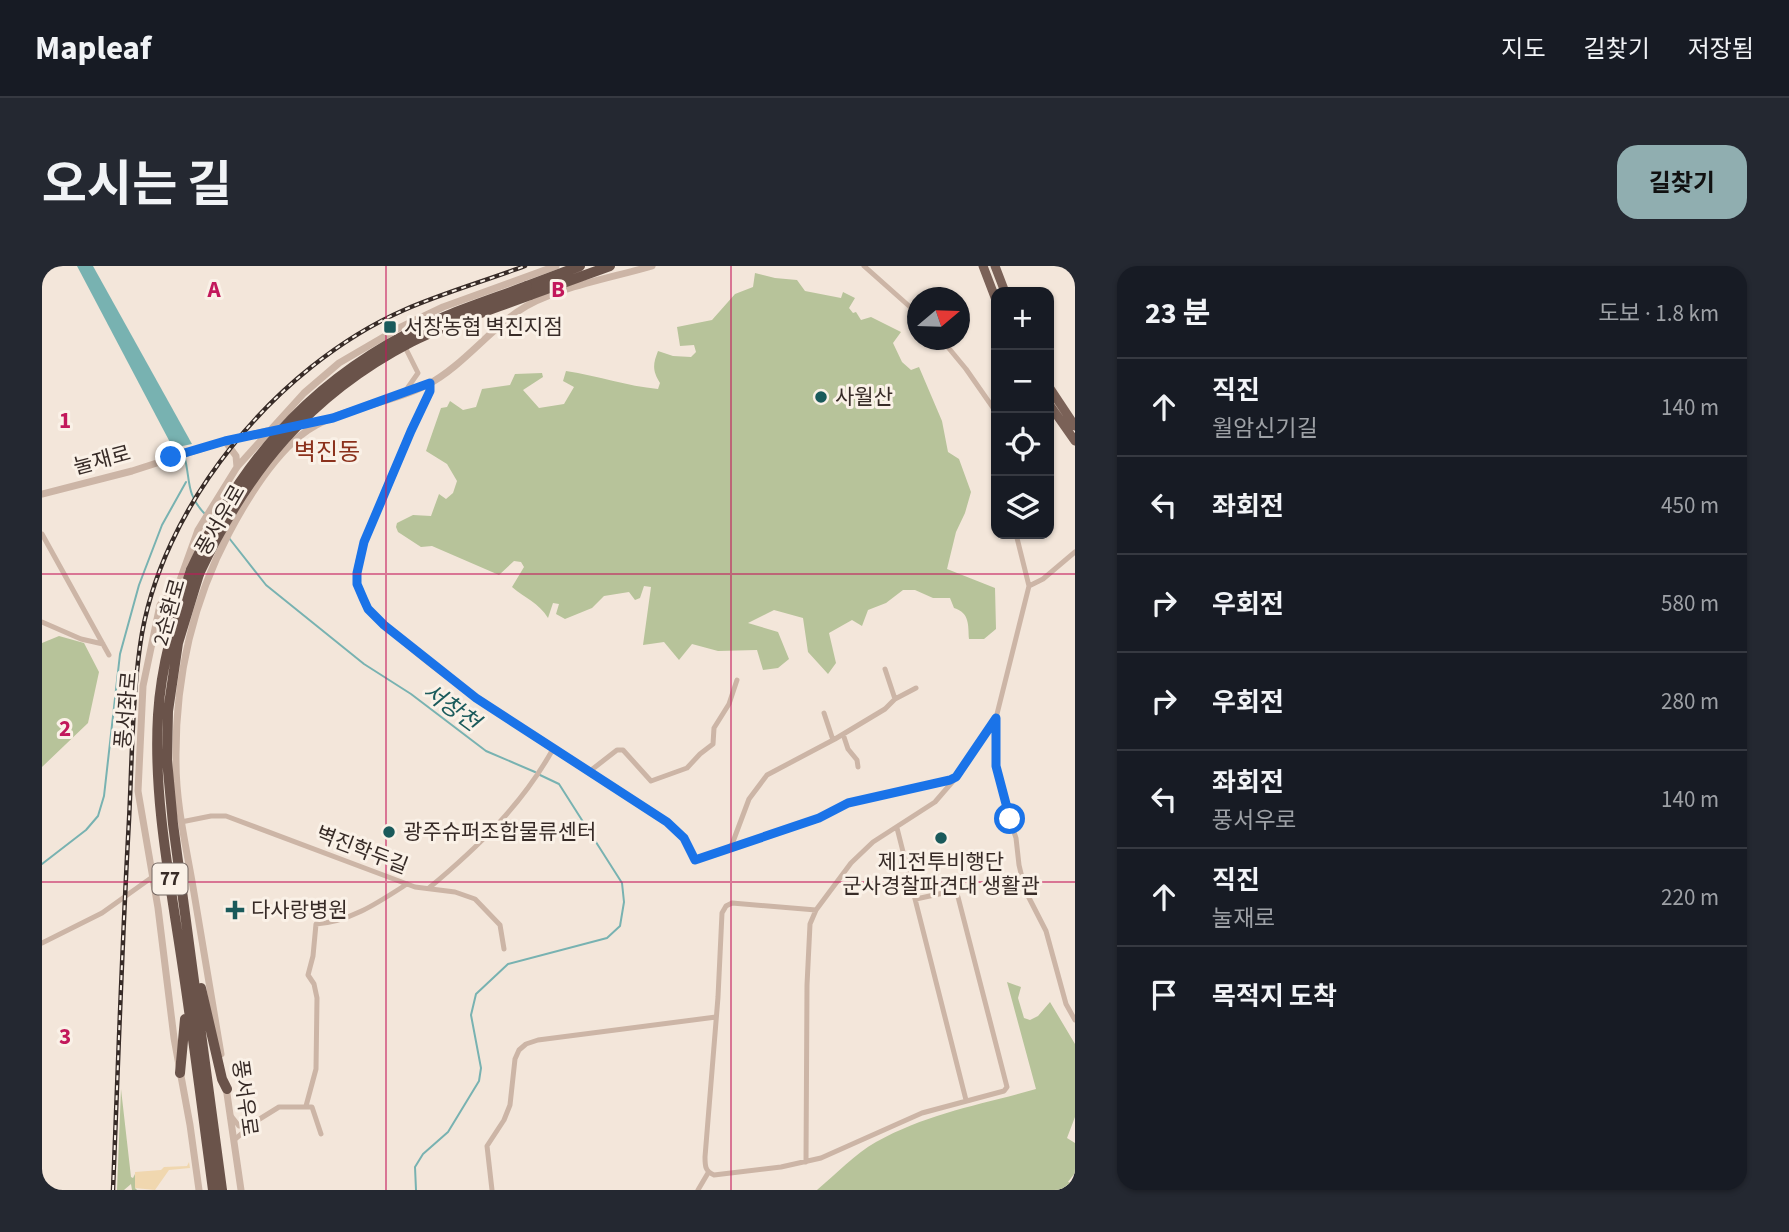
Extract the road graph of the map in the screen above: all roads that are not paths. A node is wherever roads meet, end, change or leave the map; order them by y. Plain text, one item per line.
1 (556, 266) edge
2 (580, 266) edge
3 (610, 266) edge
4 (652, 266) edge
5 (864, 266) edge
6 (983, 266) edge
7 (996, 267) edge
8 (991, 287) edge
9 (1002, 287) edge
10 (528, 290) junction
11 (907, 304) edge
12 (395, 330) junction
13 (950, 350) edge
14 (430, 383) junction
15 (404, 393) junction
16 (1054, 394) edge
17 (991, 405) edge
18 (1054, 411) edge
19 (333, 418) junction
20 (1075, 426) edge
21 (287, 427) junction
22 (268, 431) junction
23 (225, 441) junction
24 (1075, 441) edge
25 (288, 449) junction
26 (244, 459) junction
27 (237, 467) junction
28 (259, 486) junction
29 (42, 494) edge
30 (42, 534) edge
31 (1017, 539) edge
32 (1075, 552) edge
33 (195, 572) junction
34 (1029, 586) junction
35 (42, 622) edge
36 (103, 643) junction
37 (109, 655) dead end
38 (885, 669) dead end
39 (737, 680) dead end
40 (916, 688) dead end
41 (895, 699) junction
42 (824, 713) dead end
43 (996, 718) junction
44 (844, 734) junction
45 (833, 740) junction
46 (554, 749) junction
47 (858, 767) dead end
48 (590, 771) junction
49 (956, 777) junction
50 (181, 822) junction
51 (897, 828) junction
52 (731, 848) junction
53 (152, 878) junction
54 (407, 884) junction
55 (429, 888) junction
56 (916, 900) junction
57 (816, 910) junction
58 (188, 934) junction
59 (42, 943) edge
60 (504, 949) dead end
61 (185, 980) junction
62 (716, 1017) junction
63 (1075, 1020) edge
64 (180, 1073) junction
65 (226, 1089) junction
66 (966, 1100) junction
67 (306, 1106) junction
68 (231, 1115) junction
69 (258, 1120) junction
70 (321, 1134) dead end
71 (234, 1140) junction
72 (806, 1162) junction
73 (708, 1173) junction
74 (199, 1190) edge
75 (213, 1190) edge
76 (222, 1190) edge
77 (241, 1190) edge
78 (492, 1190) edge
79 (698, 1190) edge

1 - 12 street, 풍서좌로
2 - 10 highway, 2순환로 / 77
3 - 10 highway, 2순환로 / 77
4 - 14 street, 풍서우로
5 - 11 street
6 - 8 main road
7 - 9 main road
10 - 33 highway, 2순환로 / 77, bridge
12 - 15 street
12 - 22 street, 풍서좌로
13 - 17 street
14 - 15 street, 풍서우로
14 - 46 street
15 - 19 street, 풍서우로
16 - 20 main road
18 - 24 main road
19 - 21 street, 눌재로
19 - 25 street, 풍서우로
21 - 22 street, 눌재로
21 - 25 street
22 - 23 street, 눌재로
22 - 26 street, 풍서좌로
23 - 27 street
23 - 29 street, 눌재로
25 - 28 street, 풍서우로
26 - 27 street, 풍서좌로
26 - 28 street
27 - 53 street, 풍서좌로
28 - 50 street, 풍서우로
30 - 36 street
31 - 34 street
32 - 34 street
33 - 58 highway, 2순환로 / 77
33 - 61 highway, 2순환로 / 77
34 - 43 street
35 - 36 street
36 - 37 street
38 - 41 street
39 - 48 street
40 - 41 street
41 - 44 street
42 - 45 street
43 - 49 street
43 - 63 street
44 - 45 street
44 - 47 street
45 - 52 street
46 - 48 street
46 - 55 street
48 - 52 street
49 - 51 street
49 - 52 street
50 - 54 street, 벽진학두길
50 - 65 street, 풍서우로
51 - 56 street
51 - 57 street
53 - 59 street
53 - 64 street, 풍서좌로
54 - 55 street, 벽진학두길
54 - 67 street
55 - 60 street, 벽진학두길
56 - 66 street
56 - 66 street
57 - 62 street
57 - 72 street
58 - 65 highway
58 - 76 highway, 2순환로 / 77
61 - 64 highway
61 - 75 highway, 2순환로 / 77
62 - 73 street
62 - 78 street
64 - 74 street, 풍서좌로
65 - 68 street, 풍서우로
66 - 72 street
67 - 69 street
67 - 70 street
68 - 69 street
68 - 71 street, 풍서우로
69 - 71 street
71 - 77 street, 풍서우로
72 - 73 street
73 - 79 street

